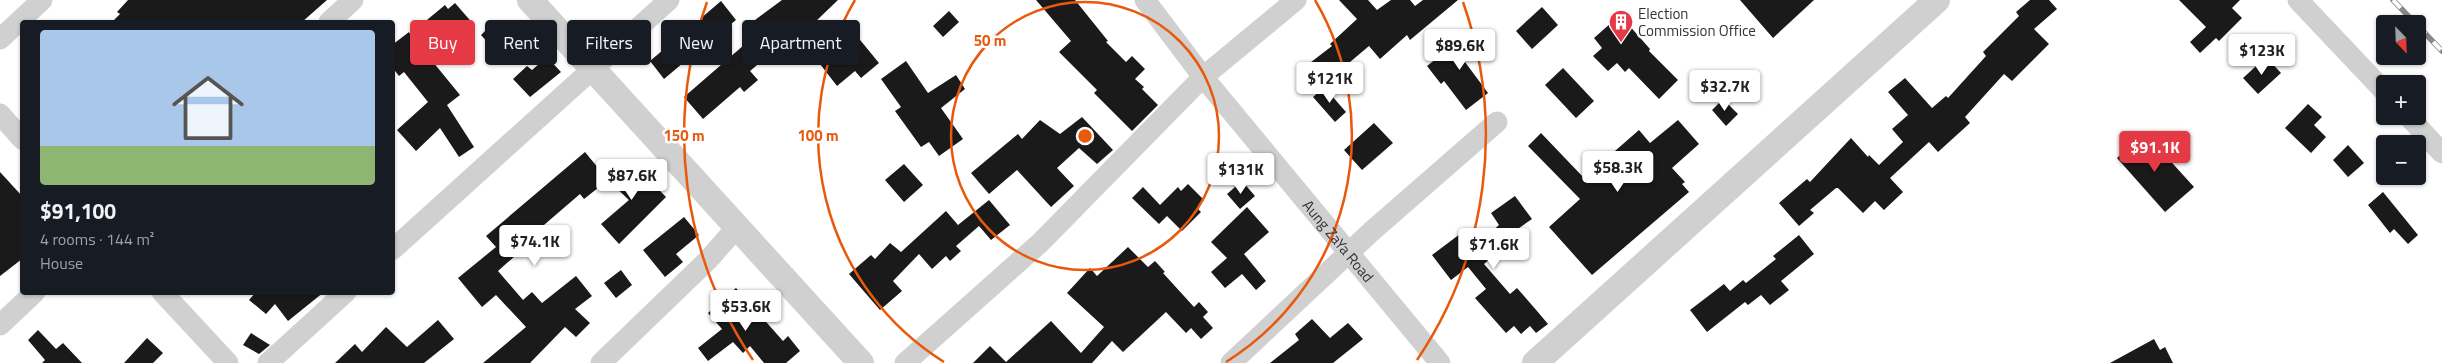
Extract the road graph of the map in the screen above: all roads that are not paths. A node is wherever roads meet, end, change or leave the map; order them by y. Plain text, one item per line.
1 (42, 0) edge
2 (353, 0) edge
3 (530, 0) edge
4 (669, 0) edge
5 (1145, 0) edge
6 (1296, 0) edge
7 (1937, 0) edge
8 (2298, 0) edge
9 (20, 20) edge
10 (20, 20) edge
11 (331, 20) edge
12 (0, 39) edge
13 (591, 70) junction
14 (1203, 77) junction
15 (2376, 82) edge
16 (0, 114) edge
17 (1497, 122) dead end
18 (2416, 125) edge
19 (20, 137) edge
20 (2442, 153) edge
21 (737, 226) junction
22 (395, 247) edge
23 (1350, 252) junction
24 (32, 295) edge
25 (165, 295) edge
26 (343, 295) edge
27 (0, 326) edge
28 (228, 363) edge
29 (268, 363) edge
30 (601, 363) edge
31 (861, 363) edge
32 (905, 363) edge
33 (1231, 363) edge
34 (1440, 363) edge
35 (1535, 363) edge

1 - 9 street
2 - 11 street
3 - 13 street
4 - 13 street
5 - 14 street, Aung ZaYa Road
6 - 14 street
7 - 35 street
8 - 15 street
10 - 12 street
13 - 21 street
13 - 22 street
14 - 23 street, Aung ZaYa Road
14 - 32 street
16 - 19 street
17 - 23 street
18 - 20 street
21 - 30 street
21 - 31 street
23 - 33 street
23 - 34 street, Aung ZaYa Road
24 - 27 street
25 - 28 street
26 - 29 street

